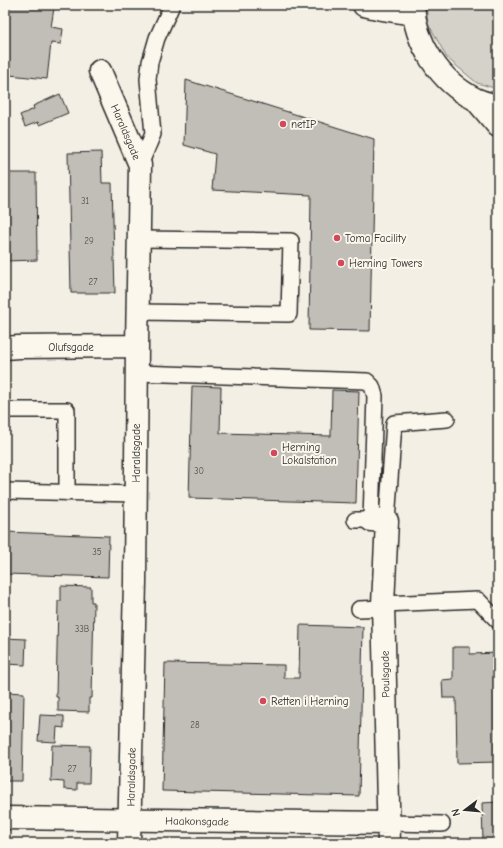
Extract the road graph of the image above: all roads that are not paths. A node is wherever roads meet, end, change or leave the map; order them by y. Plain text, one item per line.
1 (172, 5) edge
2 (364, 5) edge
3 (413, 10) edge
4 (100, 71) dead end
5 (475, 99) junction
6 (498, 107) edge
7 (498, 126) edge
8 (140, 165) junction
9 (139, 239) junction
10 (138, 312) junction
11 (137, 346) junction
12 (5, 348) edge
13 (137, 373) junction
14 (5, 410) edge
15 (447, 419) dead end
16 (5, 491) edge
17 (67, 493) junction
18 (136, 494) junction
19 (371, 520) junction
20 (384, 606) junction
21 (359, 609) dead end
22 (498, 621) edge
23 (5, 818) edge
24 (130, 820) junction
25 (442, 824) dead end
26 (389, 833) edge
27 (129, 843) edge

1 - 8 lane
2 - 3 street
3 - 5 street
4 - 8 street, Haraldsgade
5 - 6 street
5 - 7 street
8 - 9 street, Haraldsgade
9 - 10 street, Haraldsgade
9 - 10 lane
10 - 11 street, Haraldsgade
11 - 12 street, Olufsgade
11 - 13 street, Haraldsgade
13 - 18 street, Haraldsgade
13 - 19 lane
14 - 17 lane
15 - 19 lane
16 - 17 lane
17 - 18 lane
18 - 24 street, Haraldsgade
19 - 20 street, Poulsgade
20 - 21 lane
20 - 22 lane
20 - 26 street, Poulsgade
23 - 24 street, Haakonsgade
24 - 26 street, Haakonsgade
24 - 27 street, Haraldsgade
25 - 26 lane

